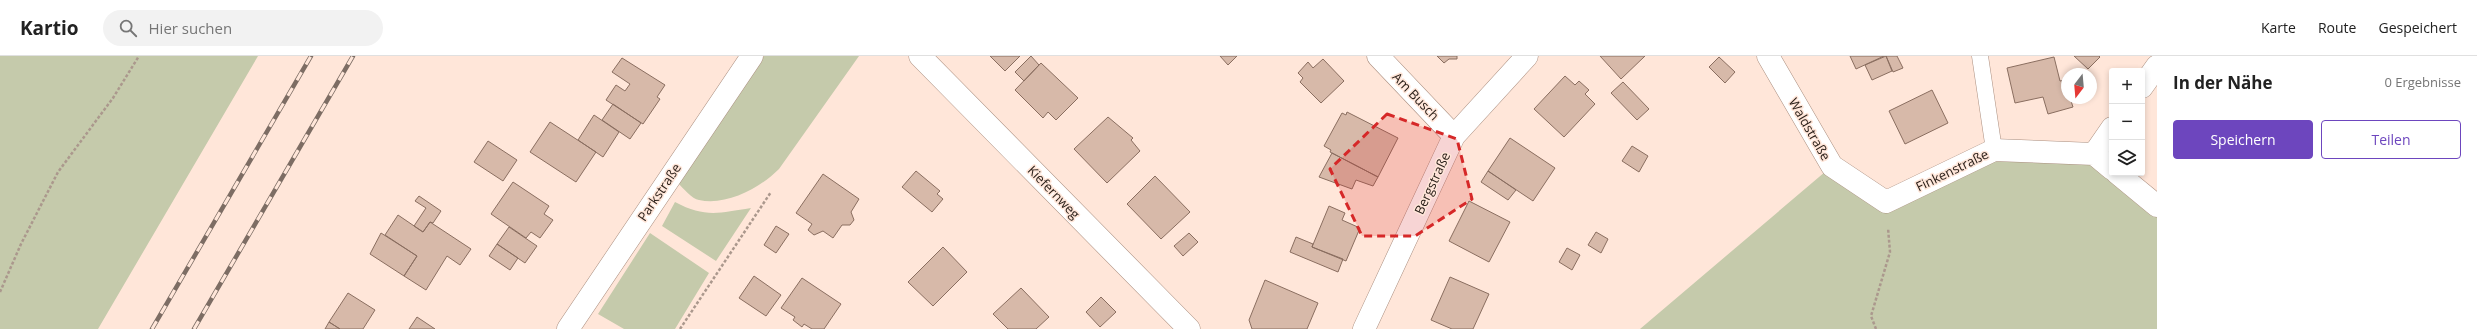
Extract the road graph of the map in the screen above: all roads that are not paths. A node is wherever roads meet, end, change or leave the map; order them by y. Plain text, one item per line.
1 (752, 56) edge
2 (920, 56) edge
3 (1378, 56) edge
4 (1528, 56) edge
5 (1768, 56) edge
6 (1980, 56) edge
7 (2157, 66) edge
8 (2145, 83) edge
9 (2109, 132) edge
10 (1454, 136) junction
11 (1994, 150) junction
12 (2094, 154) junction
13 (2109, 166) edge
14 (2121, 176) edge
15 (1886, 202) joint
16 (2157, 206) edge
17 (568, 329) edge
18 (1189, 329) edge
19 (1364, 329) edge

1 - 17 street, Parkstraße
2 - 18 street, Kiefernweg
3 - 10 street, Am Busch
4 - 10 street, Bergstraße
5 - 15 street, Waldstraße
6 - 11 lane
7 - 8 street
9 - 12 street
10 - 19 street, Bergstraße
11 - 12 street, Finkenstraße
11 - 15 street, Finkenstraße
12 - 13 street
14 - 16 street

